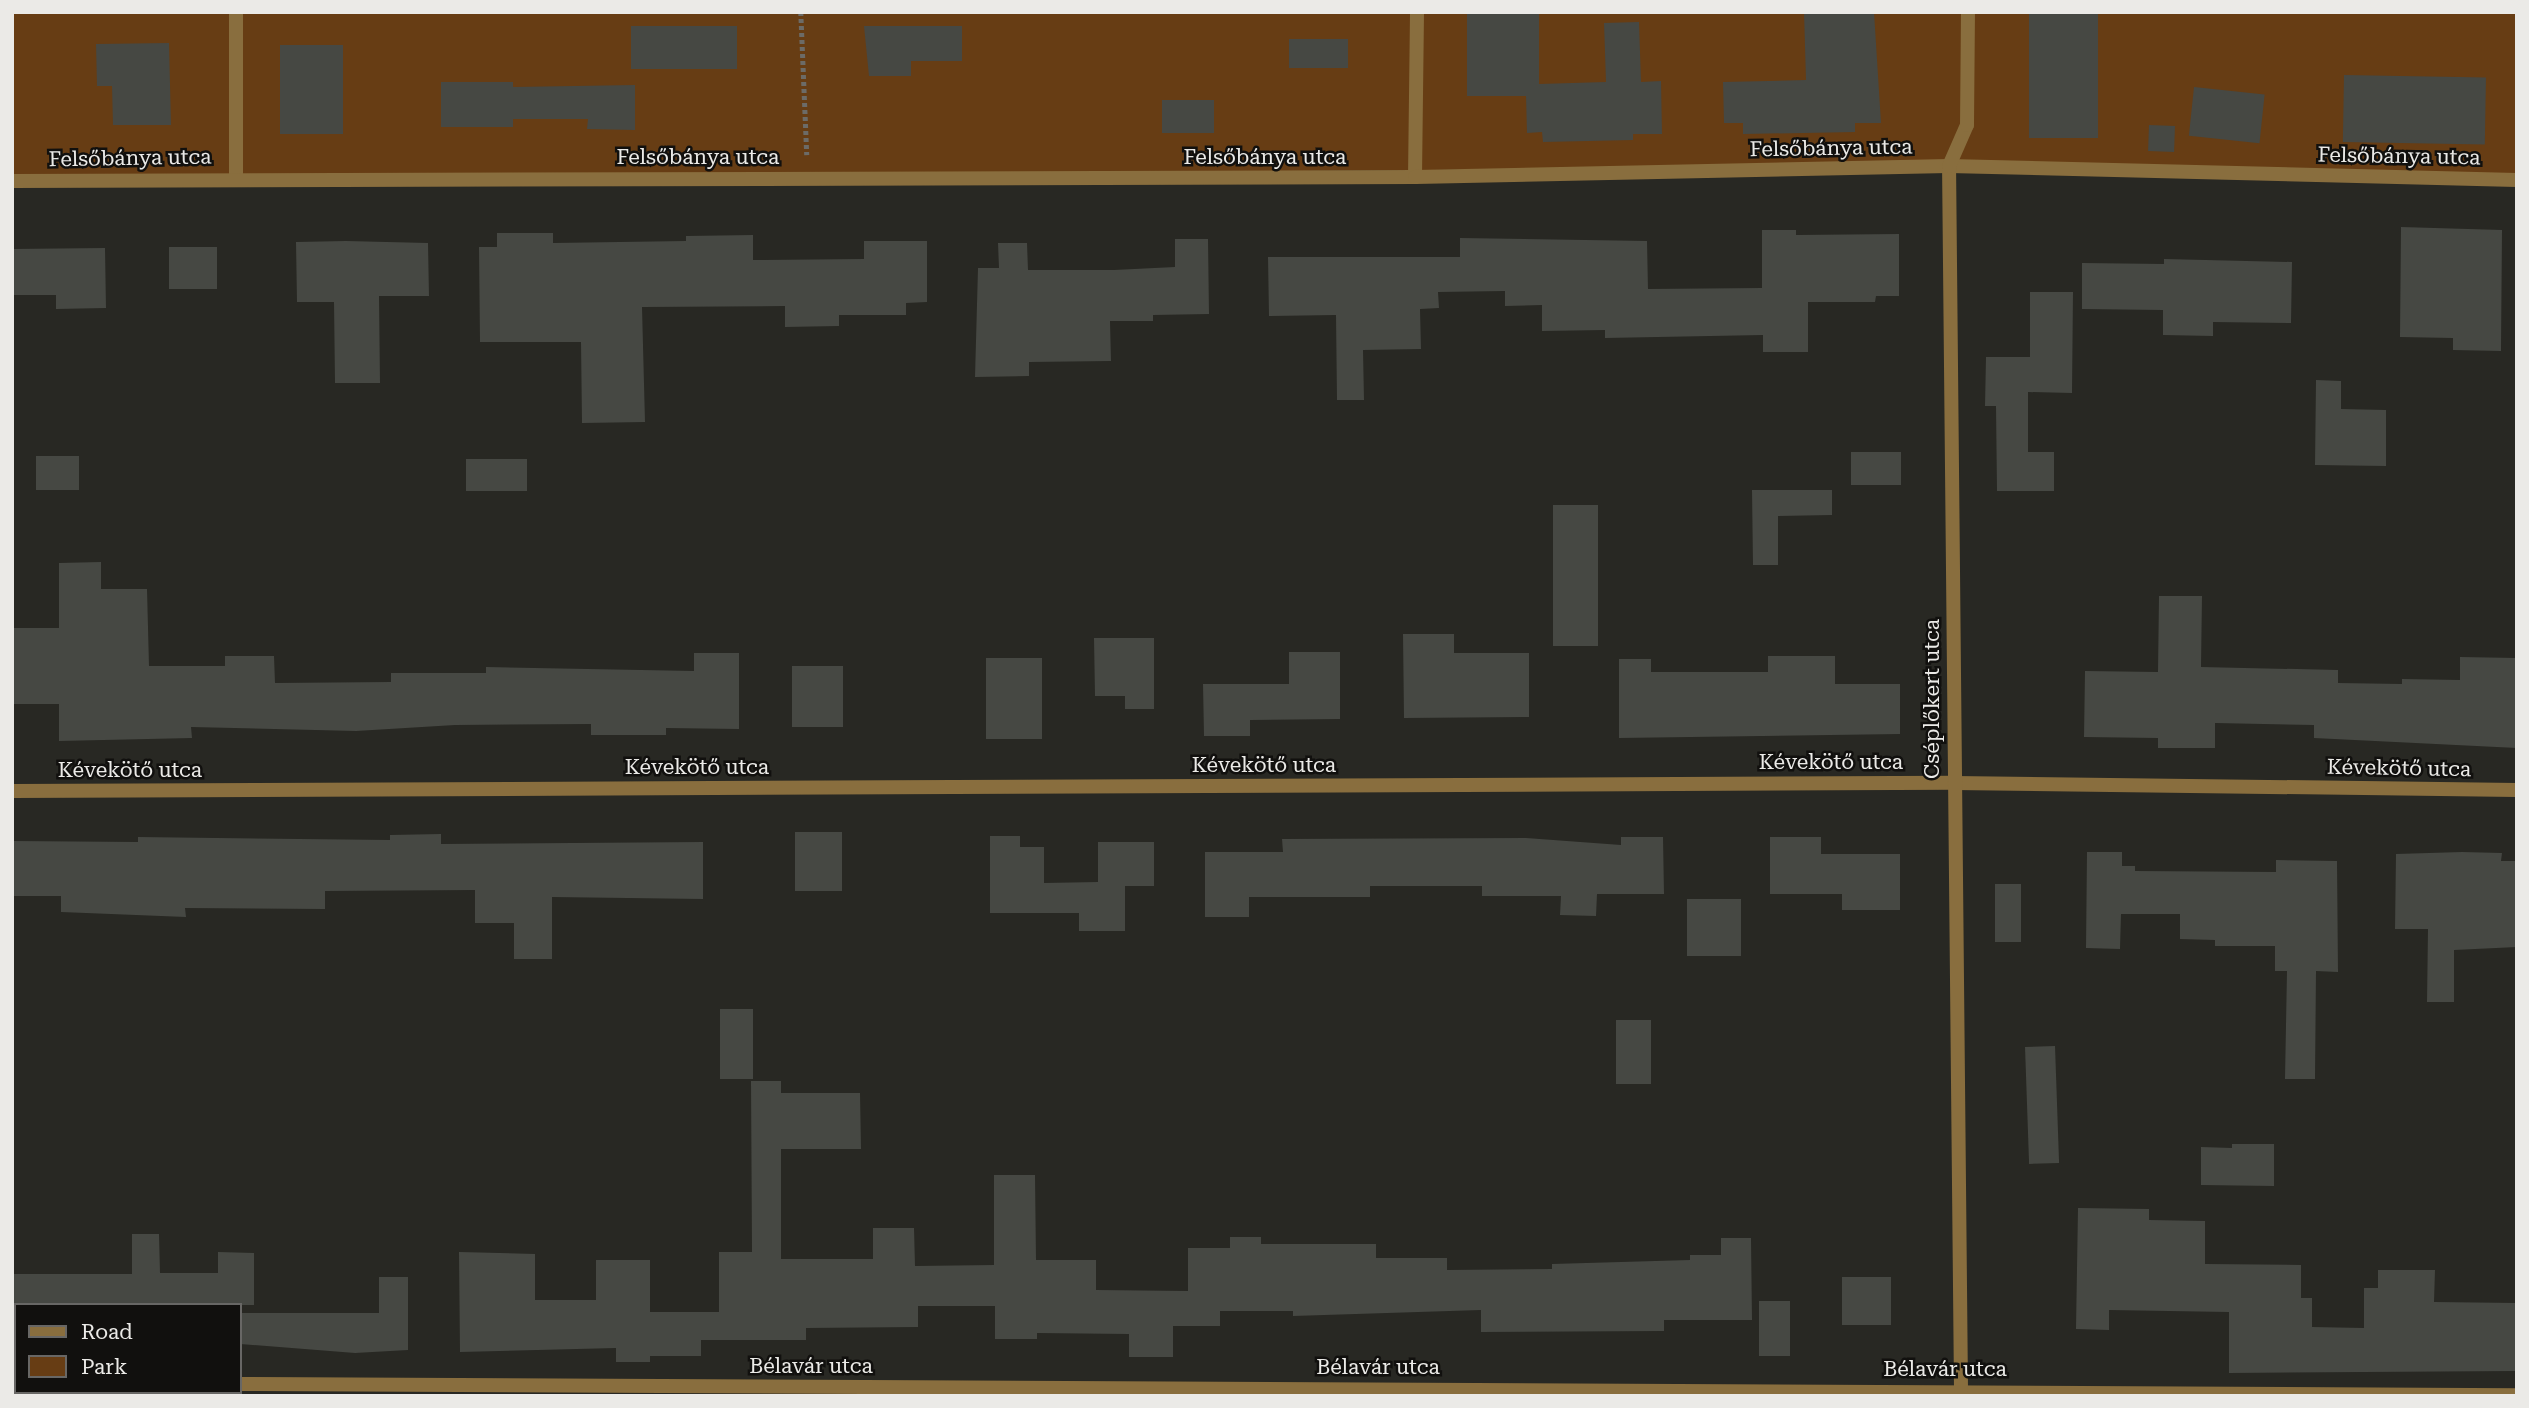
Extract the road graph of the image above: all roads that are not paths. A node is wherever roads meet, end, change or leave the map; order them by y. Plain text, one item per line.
1 (236, 12) edge
2 (1417, 12) edge
3 (1968, 12) edge
4 (1949, 166) junction
5 (236, 177) junction
6 (1415, 177) junction
7 (2517, 180) edge
8 (12, 181) edge
9 (1954, 782) junction
10 (2517, 790) edge
11 (12, 791) edge
12 (242, 1384) edge
13 (1961, 1390) junction
14 (690, 1392) edge
15 (2092, 1393) edge
16 (2517, 1395) edge

1 - 5 street
2 - 6 street
3 - 4 street, Cséplőkert utca
4 - 6 street, Felsőbánya utca
4 - 7 street, Felsőbánya utca
4 - 9 street, Cséplőkert utca
5 - 6 street, Felsőbánya utca
5 - 8 street, Felsőbánya utca
9 - 10 street, Kévekötő utca
9 - 11 street, Kévekötő utca
9 - 13 street, Cséplőkert utca
12 - 14 street, Bélavár utca
13 - 14 street, Bélavár utca
13 - 15 street, Bélavár utca
15 - 16 street, Bélavár utca

